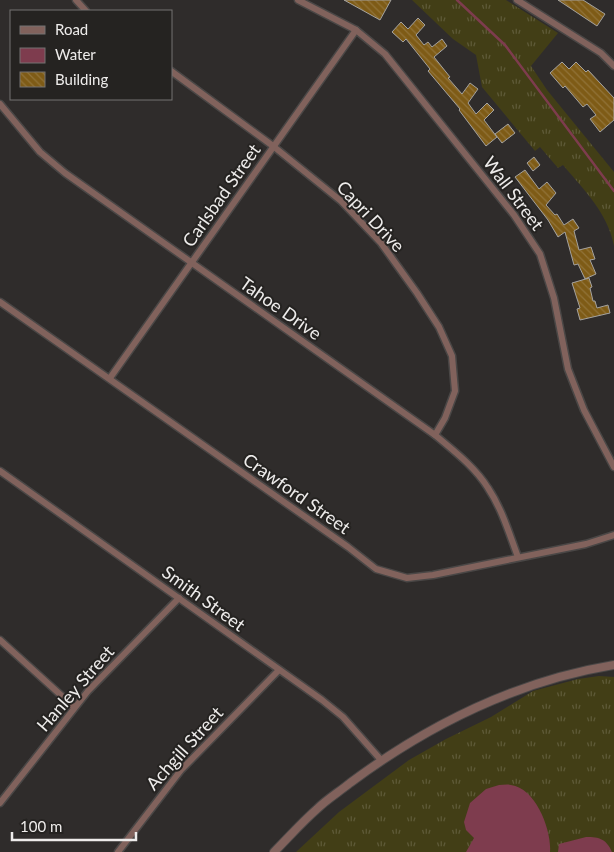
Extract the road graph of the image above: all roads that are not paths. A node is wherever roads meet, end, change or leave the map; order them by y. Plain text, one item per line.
1 (76, 0) edge
2 (298, 0) edge
3 (517, 0) edge
4 (85, 10) edge
5 (356, 30) junction
6 (614, 66) edge
7 (172, 72) edge
8 (0, 104) edge
9 (273, 146) junction
10 (191, 263) junction
11 (0, 302) edge
12 (110, 378) junction
13 (435, 435) junction
14 (614, 467) edge
15 (0, 471) edge
16 (614, 535) edge
17 (518, 556) junction
18 (179, 598) junction
19 (0, 640) edge
20 (614, 665) edge
21 (279, 670) junction
22 (74, 707) junction
23 (381, 760) junction
24 (0, 803) edge
25 (118, 852) edge
26 (274, 852) edge

1 - 4 street
2 - 5 street, Wall Street
3 - 6 street
5 - 9 street, Carlsbad Street
5 - 14 street, Wall Street
7 - 9 street, Capri Drive
8 - 10 street, Tahoe Drive
9 - 10 street, Carlsbad Street
9 - 13 street, Capri Drive
10 - 12 street, Carlsbad Street
10 - 13 street, Tahoe Drive
11 - 12 street, Crawford Street
12 - 17 street, Crawford Street
13 - 17 street, Tahoe Drive
15 - 18 street, Smith Street
16 - 17 street, Crawford Street
18 - 21 street, Smith Street
18 - 22 street, Hanley Street
19 - 22 street
20 - 23 street
21 - 23 street, Smith Street
21 - 25 street, Achgill Street
22 - 24 street, Hanley Street
23 - 26 street

